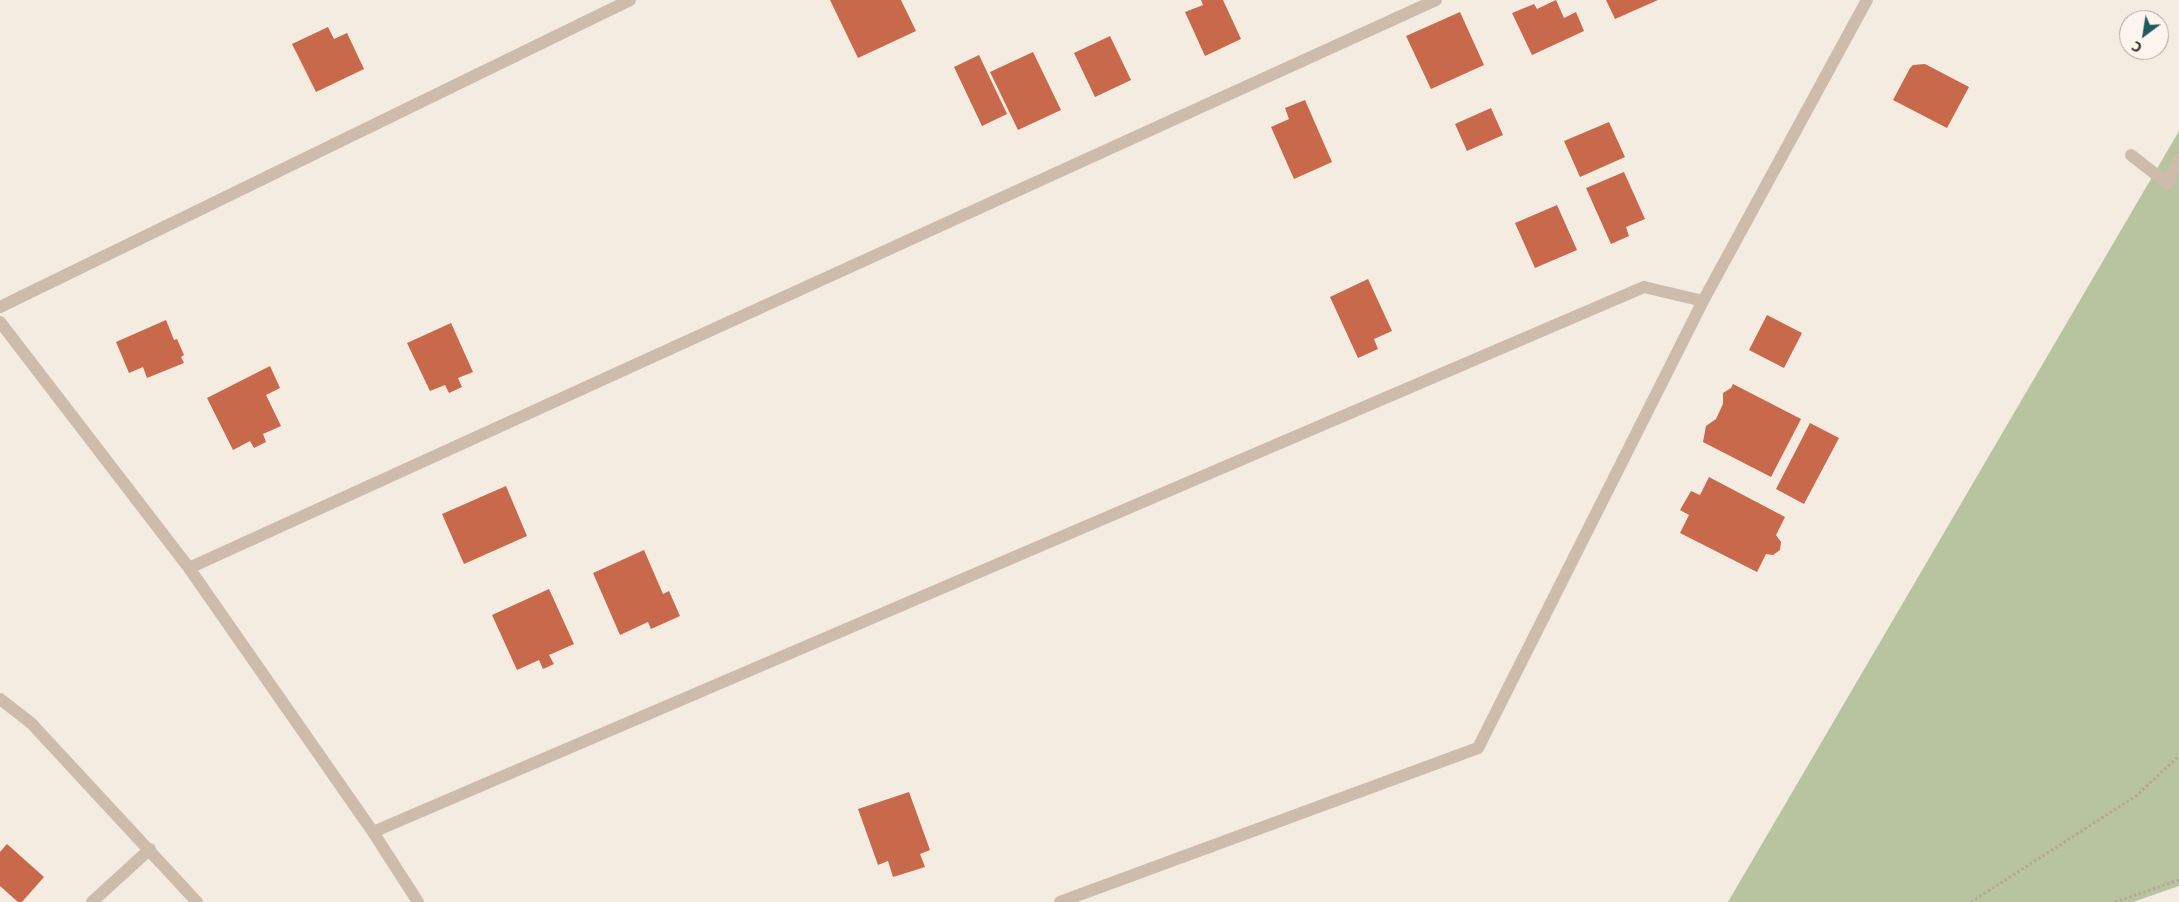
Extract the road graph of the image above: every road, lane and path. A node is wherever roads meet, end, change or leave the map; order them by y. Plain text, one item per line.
1 (630, 0) edge
2 (1436, 0) edge
3 (1867, 0) edge
4 (2131, 155) dead end
5 (2179, 159) edge
6 (1703, 302) junction
7 (0, 306) edge
8 (0, 322) edge
9 (189, 568) junction
10 (0, 699) edge
11 (2179, 756) edge
12 (373, 832) junction
13 (150, 850) junction
14 (2179, 880) edge
15 (92, 902) edge
16 (197, 902) edge
17 (418, 902) edge
18 (1060, 902) edge
19 (1970, 902) edge
20 (2115, 902) edge

1 - 7 lane
2 - 9 lane
3 - 6 lane
4 - 5 lane
6 - 12 lane
6 - 18 lane
8 - 9 lane
9 - 12 lane
10 - 13 lane
11 - 19 path
12 - 17 lane
13 - 15 lane
13 - 16 lane
14 - 20 path

